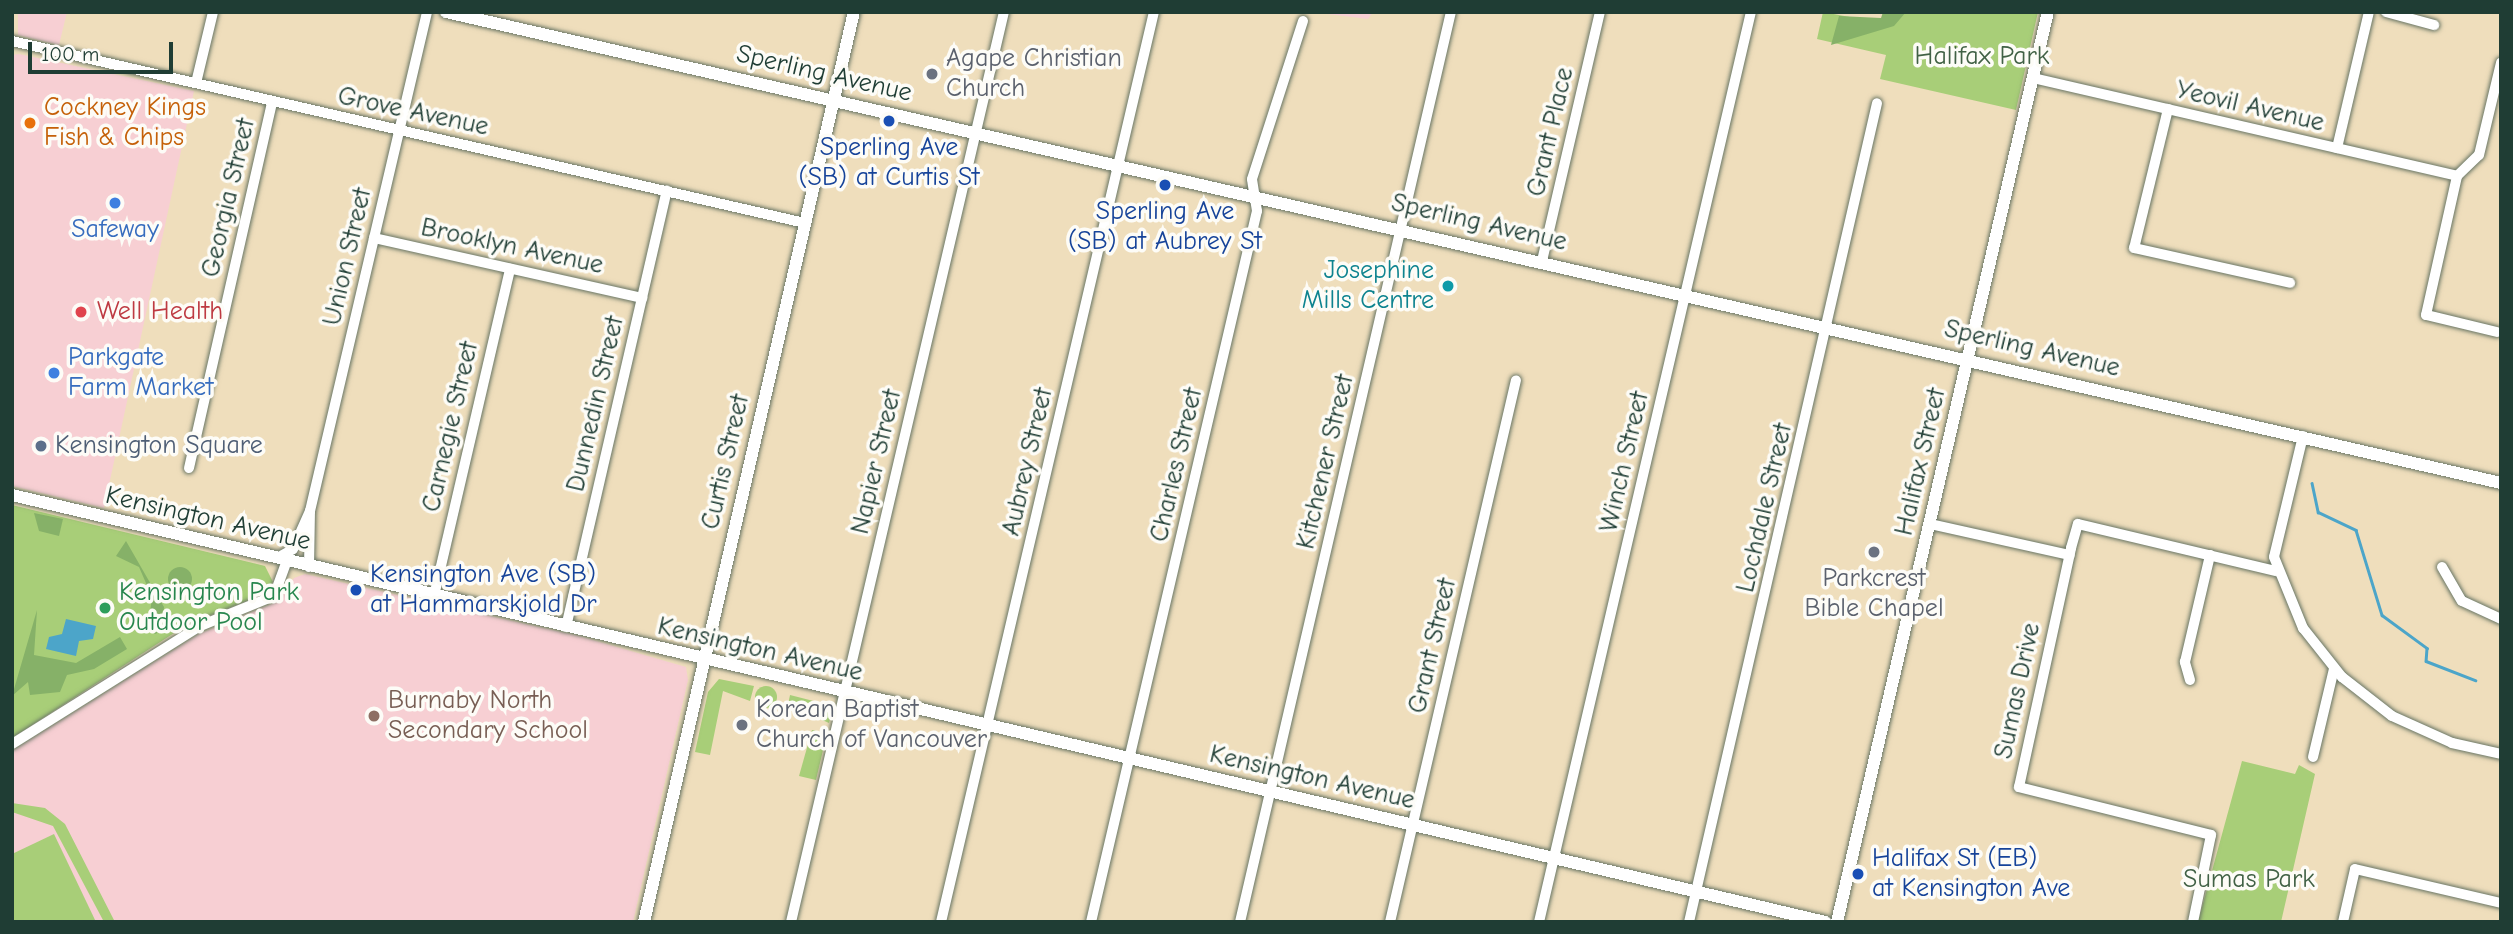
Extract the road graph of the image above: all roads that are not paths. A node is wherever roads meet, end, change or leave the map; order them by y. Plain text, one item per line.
1 (213, 12) edge
2 (427, 12) edge
3 (446, 12) edge
4 (854, 12) edge
5 (1004, 12) edge
6 (1154, 12) edge
7 (1451, 12) edge
8 (1601, 12) edge
9 (1751, 12) edge
10 (2048, 12) edge
11 (2369, 12) edge
12 (2386, 12) edge
13 (1303, 20) dead end
14 (2434, 25) dead end
15 (12, 41) edge
16 (2501, 63) edge
17 (2033, 78) junction
18 (196, 83) junction
19 (834, 100) junction
20 (272, 102) junction
21 (1877, 103) dead end
22 (2168, 109) junction
23 (400, 131) junction
24 (976, 132) junction
25 (2337, 148) junction
26 (1119, 164) junction
27 (2457, 176) junction
28 (667, 191) junction
29 (1254, 195) junction
30 (805, 223) junction
31 (1401, 229) junction
32 (374, 238) junction
33 (1542, 261) junction
34 (510, 269) junction
35 (2290, 283) dead end
36 (1686, 294) junction
37 (642, 298) junction
38 (1825, 325) junction
39 (2497, 332) dead end
40 (1969, 357) junction
41 (1516, 380) dead end
42 (2303, 436) junction
43 (189, 468) dead end
44 (2501, 483) edge
45 (12, 495) edge
46 (310, 511) junction
47 (1930, 524) junction
48 (2070, 555) junction
49 (2210, 555) junction
50 (282, 560) junction
51 (309, 567) junction
52 (2442, 568) dead end
53 (2276, 571) junction
54 (434, 596) junction
55 (2501, 620) edge
56 (566, 627) junction
57 (704, 660) junction
58 (2334, 670) junction
59 (2190, 680) dead end
60 (844, 693) junction
61 (987, 726) junction
62 (12, 744) edge
63 (2501, 754) edge
64 (2313, 757) dead end
65 (1129, 760) junction
66 (1271, 792) junction
67 (1412, 825) junction
68 (1554, 858) junction
69 (1695, 892) junction
70 (2501, 903) edge
71 (644, 922) edge
72 (791, 922) edge
73 (941, 922) edge
74 (1091, 922) edge
75 (1240, 922) edge
76 (1390, 922) edge
77 (1539, 922) edge
78 (1689, 922) edge
79 (1825, 922) edge
80 (1837, 922) edge
81 (2193, 922) edge
82 (2343, 922) edge

1 - 18 street
2 - 23 street, Union Street
3 - 19 street, Sperling Avenue
4 - 19 street, Curtis Street
5 - 24 street, Napier Street
6 - 26 street, Aubrey Street
7 - 31 street, Kitchener Street
8 - 33 street, Grant Place
9 - 36 street, Winch Street
10 - 17 street, Halifax Street
11 - 25 street
12 - 14 street
13 - 29 street, Charles Street
15 - 18 street, Grove Avenue
16 - 27 street
17 - 22 street, Yeovil Avenue
17 - 40 street, Halifax Street
18 - 20 street, Grove Avenue
19 - 24 street, Sperling Avenue
19 - 30 street, Curtis Street
20 - 23 street, Grove Avenue
20 - 43 street, Georgia Street
21 - 38 street, Lochdale Street
22 - 25 street, Yeovil Avenue
22 - 35 street
23 - 28 street, Grove Avenue
23 - 32 street, Union Street
24 - 26 street, Sperling Avenue
24 - 60 street, Napier Street
25 - 27 street, Yeovil Avenue
26 - 29 street, Sperling Avenue
26 - 61 street, Aubrey Street
27 - 39 street
28 - 30 street, Grove Avenue
28 - 37 street, Dunnedin Street
29 - 31 street, Sperling Avenue
29 - 65 street, Charles Street
30 - 57 street, Curtis Street
31 - 33 street, Sperling Avenue
31 - 66 street, Kitchener Street
32 - 34 street, Brooklyn Avenue
32 - 46 street, Union Street
33 - 36 street, Sperling Avenue
34 - 37 street, Brooklyn Avenue
34 - 54 street, Carnegie Street
36 - 38 street, Sperling Avenue
36 - 68 street, Winch Street
37 - 56 street, Dunnedin Street
38 - 40 street, Sperling Avenue
38 - 69 street, Lochdale Street
40 - 42 street, Sperling Avenue
40 - 47 street, Halifax Street
41 - 67 street, Grant Street
42 - 44 street, Sperling Avenue
42 - 53 street
45 - 50 street, Kensington Avenue
46 - 50 street, Union Street
46 - 51 street, Union Street
47 - 48 street
47 - 80 street, Halifax Street
48 - 49 street, Sumas Drive
48 - 81 street, Sumas Drive
49 - 53 street, Sumas Drive
49 - 59 street
50 - 51 street, Kensington Avenue
50 - 62 street
51 - 54 street, Kensington Avenue
52 - 55 street
53 - 58 street
54 - 56 street, Kensington Avenue
56 - 57 street, Kensington Avenue
57 - 60 street, Kensington Avenue
57 - 71 street, Curtis Street
58 - 63 street
58 - 64 street
60 - 61 street, Kensington Avenue
60 - 72 street, Napier Street
61 - 65 street, Kensington Avenue
61 - 73 street, Aubrey Street
65 - 66 street, Kensington Avenue
65 - 74 street, Charles Street
66 - 67 street, Kensington Avenue
66 - 75 street, Kitchener Street
67 - 68 street, Kensington Avenue
67 - 76 street, Grant Street
68 - 69 street, Kensington Avenue
68 - 77 street, Winch Street
69 - 78 street, Lochdale Street
69 - 79 street, Kensington Avenue
70 - 82 street

